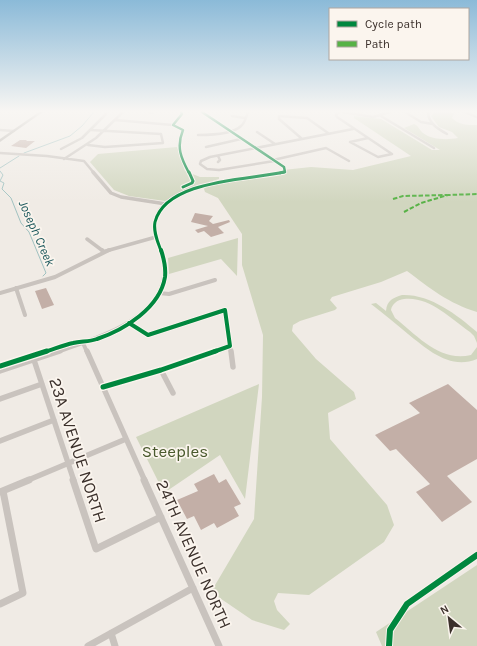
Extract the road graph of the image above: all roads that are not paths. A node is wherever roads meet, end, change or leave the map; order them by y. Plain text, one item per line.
1 (74, 142) edge
2 (92, 142) edge
3 (163, 142) edge
4 (229, 142) edge
5 (246, 142) edge
6 (272, 142) edge
7 (283, 142) edge
8 (350, 142) edge
9 (374, 142) edge
10 (424, 142) edge
11 (275, 144) junction
12 (88, 145) junction
13 (206, 148) dead end
14 (256, 148) junction
15 (434, 148) dead end
16 (61, 149) dead end
17 (0, 154) edge
18 (218, 156) junction
19 (64, 159) junction
20 (274, 161) junction
21 (349, 161) dead end
22 (218, 162) dead end
23 (166, 204) junction
24 (156, 237) junction
25 (87, 239) dead end
26 (104, 252) junction
27 (215, 280) dead end
28 (16, 288) junction
29 (0, 293) edge
30 (159, 293) junction
31 (25, 315) dead end
32 (129, 323) junction
33 (83, 343) junction
34 (230, 346) junction
35 (34, 360) junction
36 (233, 367) dead end
37 (161, 370) junction
38 (0, 371) edge
39 (42, 384) junction
40 (103, 387) junction
41 (173, 393) dead end
42 (0, 399) edge
43 (54, 420) junction
44 (126, 439) junction
45 (0, 441) edge
46 (68, 464) junction
47 (1, 492) edge
48 (162, 517) junction
49 (477, 555) edge
50 (193, 588) junction
51 (0, 604) edge
52 (111, 633) junction
53 (88, 646) edge
54 (115, 646) edge
55 (219, 646) edge
56 (389, 646) edge

1 - 16 street
2 - 12 street
3 - 12 street
4 - 13 street
5 - 14 street
6 - 11 street
7 - 11 street
8 - 9 street
10 - 15 street
11 - 14 street
12 - 19 street
14 - 18 street
14 - 20 street
17 - 19 street
18 - 20 street
18 - 22 street
19 - 23 street
20 - 21 street
20 - 23 street
23 - 24 street
24 - 26 street
24 - 30 street
25 - 26 street
26 - 28 street
27 - 30 street
28 - 29 street
28 - 31 street
30 - 32 street
32 - 33 street
32 - 34 street
33 - 35 street
33 - 40 street, 24TH AVENUE NORTH
34 - 36 street
34 - 37 street
35 - 38 street
35 - 39 street, 23A AVENUE NORTH
37 - 40 street
37 - 41 street
39 - 42 street
39 - 43 street, 23A AVENUE NORTH
40 - 44 street, 24TH AVENUE NORTH
43 - 45 street
43 - 46 street, 23A AVENUE NORTH
44 - 46 street
44 - 48 street, 24TH AVENUE NORTH
46 - 47 street
46 - 48 street, 23A AVENUE NORTH
47 - 51 street
48 - 50 street, 24TH AVENUE NORTH
49 - 56 street
50 - 52 street
50 - 55 street, 24TH AVENUE NORTH
52 - 53 street
52 - 54 street

